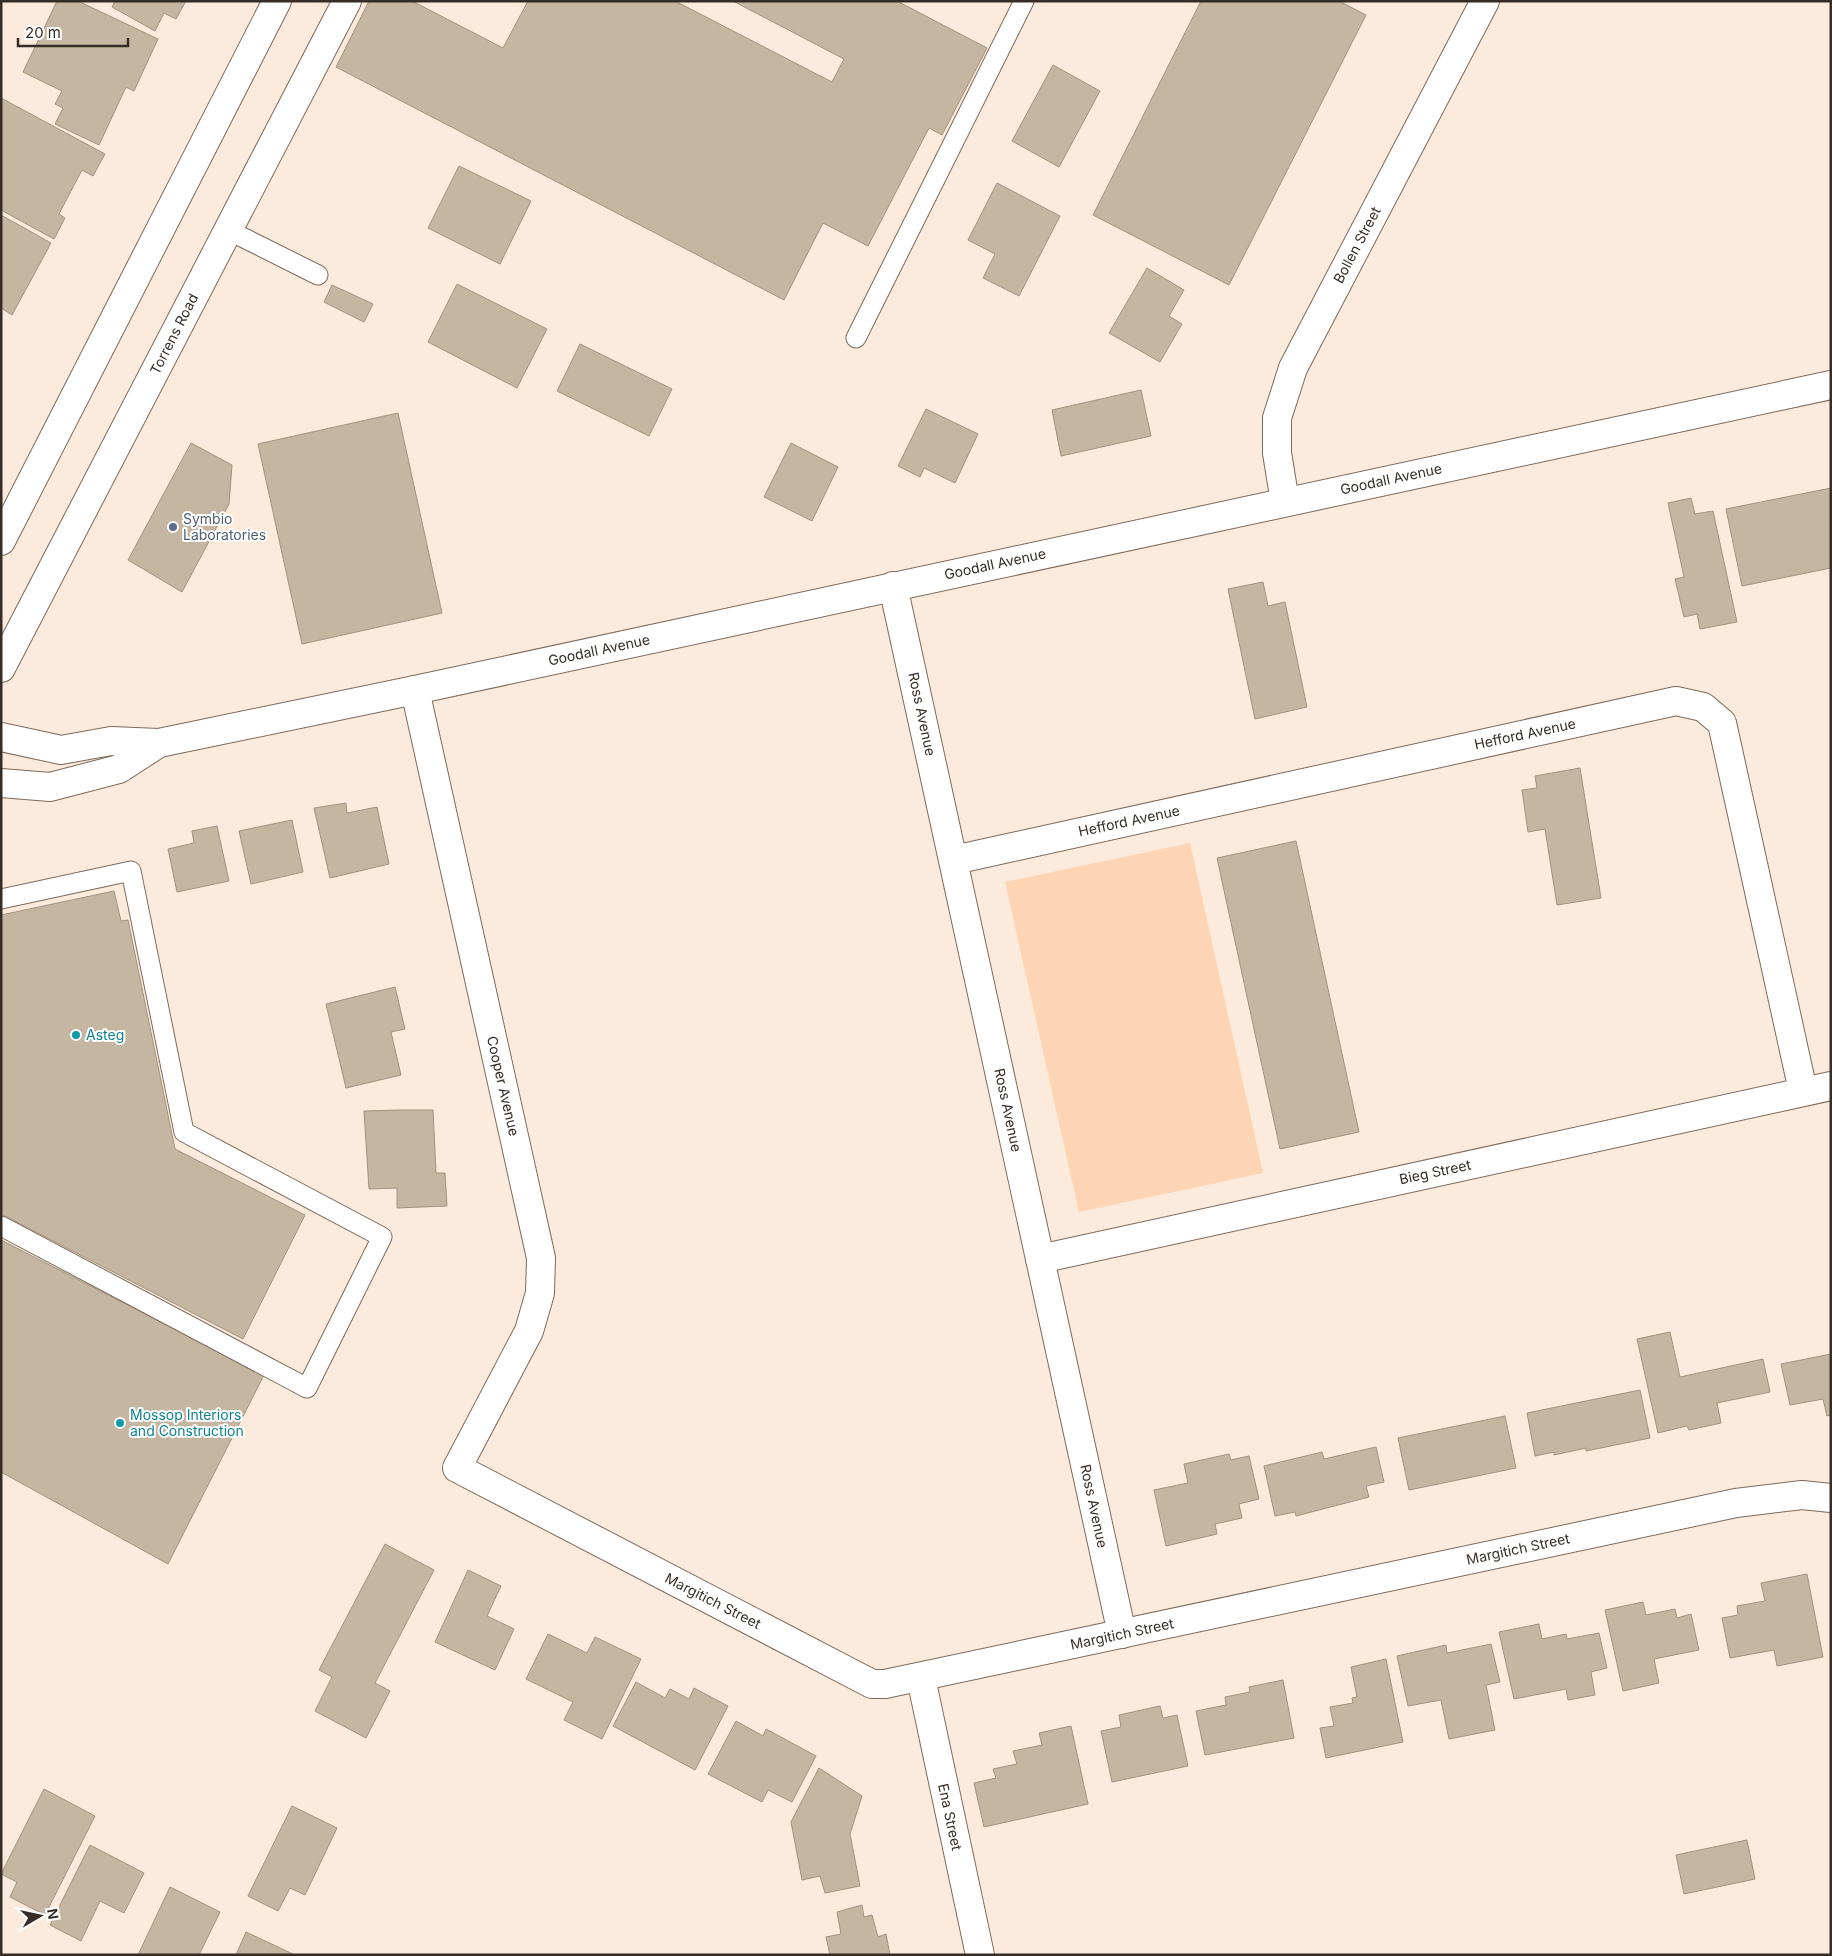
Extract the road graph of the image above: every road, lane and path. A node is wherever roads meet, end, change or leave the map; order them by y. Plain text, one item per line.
1 (277, 1) edge
2 (348, 1) edge
3 (1024, 1) edge
4 (1485, 1) edge
5 (228, 230) junction
6 (318, 275) dead end
7 (856, 338) dead end
8 (1831, 385) edge
9 (1285, 502) junction
10 (1, 541) edge
11 (893, 586) junction
12 (1, 668) edge
13 (415, 690) junction
14 (1, 737) edge
15 (160, 743) junction
16 (1, 782) edge
17 (954, 860) junction
18 (1, 899) edge
19 (1831, 1086) edge
20 (1803, 1092) junction
21 (1, 1226) edge
22 (1040, 1259) junction
23 (457, 1468) joint
24 (1831, 1498) edge
25 (1122, 1634) junction
26 (921, 1678) junction
27 (980, 1955) edge

1 - 10 street
2 - 5 street, Torrens Road
3 - 7 lane
4 - 9 street, Bollen Street
5 - 6 lane
5 - 12 street, Torrens Road
8 - 9 street, Goodall Avenue
9 - 11 street, Goodall Avenue
11 - 13 street, Goodall Avenue
11 - 17 street, Ross Avenue
13 - 15 street, Goodall Avenue
13 - 23 street, Cooper Avenue
14 - 15 street, Goodall Avenue
15 - 16 street, Goodall Avenue
17 - 20 street, Hefford Avenue
17 - 22 street, Ross Avenue
18 - 21 lane
19 - 20 street, Bieg Street
20 - 22 street, Bieg Street
22 - 25 street, Ross Avenue
23 - 26 street, Margitich Street
24 - 25 street, Margitich Street
25 - 26 street, Margitich Street
26 - 27 street, Ena Street

